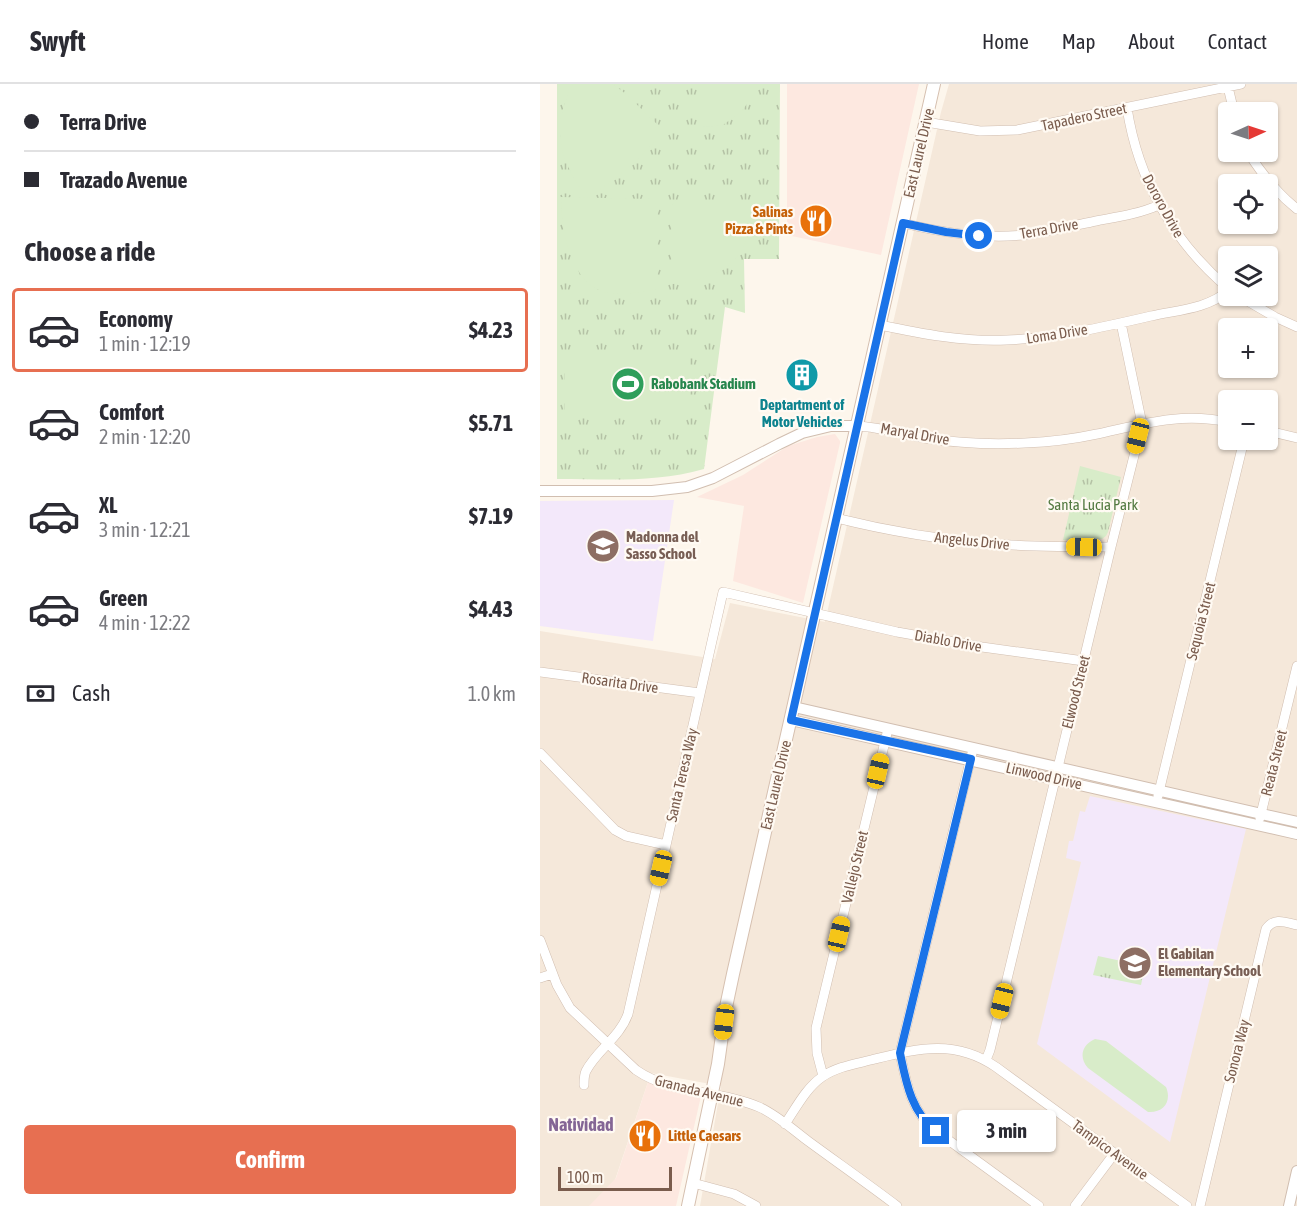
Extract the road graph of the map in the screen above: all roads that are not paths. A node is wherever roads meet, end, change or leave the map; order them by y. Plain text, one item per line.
1 (934, 84) edge
2 (1241, 84) edge
3 (1228, 87) junction
4 (1232, 102) edge
5 (1127, 108) junction
6 (926, 122) junction
7 (1255, 162) edge
8 (1159, 205) junction
9 (1297, 209) edge
10 (903, 223) junction
11 (1218, 279) edge
12 (1218, 298) edge
13 (1256, 306) edge
14 (1121, 323) junction
15 (880, 325) junction
16 (1297, 327) edge
17 (1218, 420) edge
18 (1142, 424) junction
19 (857, 426) junction
20 (1278, 433) edge
21 (1297, 438) edge
22 (1242, 450) edge
23 (540, 491) edge
24 (836, 518) junction
25 (1111, 547) junction
26 (815, 613) junction
27 (1084, 660) junction
28 (1297, 666) edge
29 (540, 672) edge
30 (700, 693) junction
31 (794, 707) junction
32 (791, 720) junction
33 (888, 729) junction
34 (885, 740) junction
35 (540, 753) edge
36 (972, 754) junction
37 (1058, 767) junction
38 (1055, 779) junction
39 (1160, 790) junction
40 (1157, 802) junction
41 (1262, 813) junction
42 (1297, 822) edge
43 (1259, 825) junction
44 (1297, 834) edge
45 (666, 845) junction
46 (1297, 925) edge
47 (540, 940) edge
48 (552, 974) junction
49 (540, 978) edge
50 (607, 1044) junction
51 (900, 1053) junction
52 (986, 1060) junction
53 (823, 1076) junction
54 (584, 1085) dead end
55 (712, 1095) junction
56 (785, 1124) junction
57 (1114, 1154) junction
58 (1297, 1171) edge
59 (693, 1183) junction
60 (688, 1206) edge
61 (756, 1206) edge
62 (897, 1206) edge
63 (1039, 1206) edge
64 (1075, 1206) edge
65 (1187, 1206) edge
66 (1200, 1206) edge
67 (1289, 1206) edge

1 - 6 main road, East Laurel Drive
2 - 3 street, Tapadero Street
3 - 4 street
3 - 5 street, Tapadero Street
5 - 6 street, Tapadero Street
5 - 8 street, Dororo Drive
6 - 10 main road, East Laurel Drive
7 - 9 street
8 - 10 street, Terra Drive
8 - 11 street, Dororo Drive
10 - 15 main road, East Laurel Drive
12 - 14 street, Loma Drive
13 - 16 street
14 - 15 street, Loma Drive
14 - 18 street, Elwood Street
15 - 19 main road, East Laurel Drive
17 - 18 street, Maryal Drive
18 - 19 street, Maryal Drive
18 - 25 street, Elwood Street
19 - 23 street, Maryal Drive
19 - 24 main road, East Laurel Drive
20 - 21 street
22 - 39 street, Sequoia Street
24 - 25 street, Angelus Drive
24 - 26 main road, East Laurel Drive
25 - 27 street, Elwood Street
26 - 27 street, Diablo Drive
26 - 30 street, Santa Teresa Way
26 - 31 main road, East Laurel Drive
27 - 37 street, Elwood Street
28 - 41 street, Reata Street
29 - 30 street, Rosarita Drive
30 - 45 street, Santa Teresa Way
31 - 32 main road, East Laurel Drive
31 - 33 street, Linwood Drive
32 - 34 street, Linwood Drive
32 - 55 main road, East Laurel Drive
33 - 34 street, Vallejo Street
33 - 36 street, Linwood Drive
34 - 36 street, Linwood Drive
34 - 53 street, Vallejo Street
35 - 45 street
36 - 37 street, Linwood Drive
36 - 38 street, Linwood Drive
36 - 51 street
37 - 38 street, Elwood Street
37 - 39 street, Linwood Drive
38 - 40 street, Linwood Drive
38 - 52 street, Elwood Street
39 - 40 street, Sequoia Street
39 - 41 street, Linwood Drive
40 - 43 street, Linwood Drive
41 - 42 street, Linwood Drive
41 - 43 street, Reata Street
43 - 44 street, Linwood Drive
45 - 50 street, Santa Teresa Way
46 - 66 street, Sonora Way
47 - 48 street, Granada Avenue
48 - 49 street
48 - 50 street, Granada Avenue
50 - 54 street, Santa Teresa Way
50 - 55 street, Granada Avenue
51 - 52 street, Tampico Avenue
51 - 53 street, Tampico Avenue
51 - 63 street
52 - 57 street, Tampico Avenue
53 - 56 street, Tampico Avenue
55 - 56 street, Granada Avenue
55 - 59 main road, East Laurel Drive
56 - 62 street, Granada Avenue
57 - 64 street
57 - 65 street, Tampico Avenue
58 - 67 street
59 - 60 main road, East Laurel Drive
59 - 61 street

